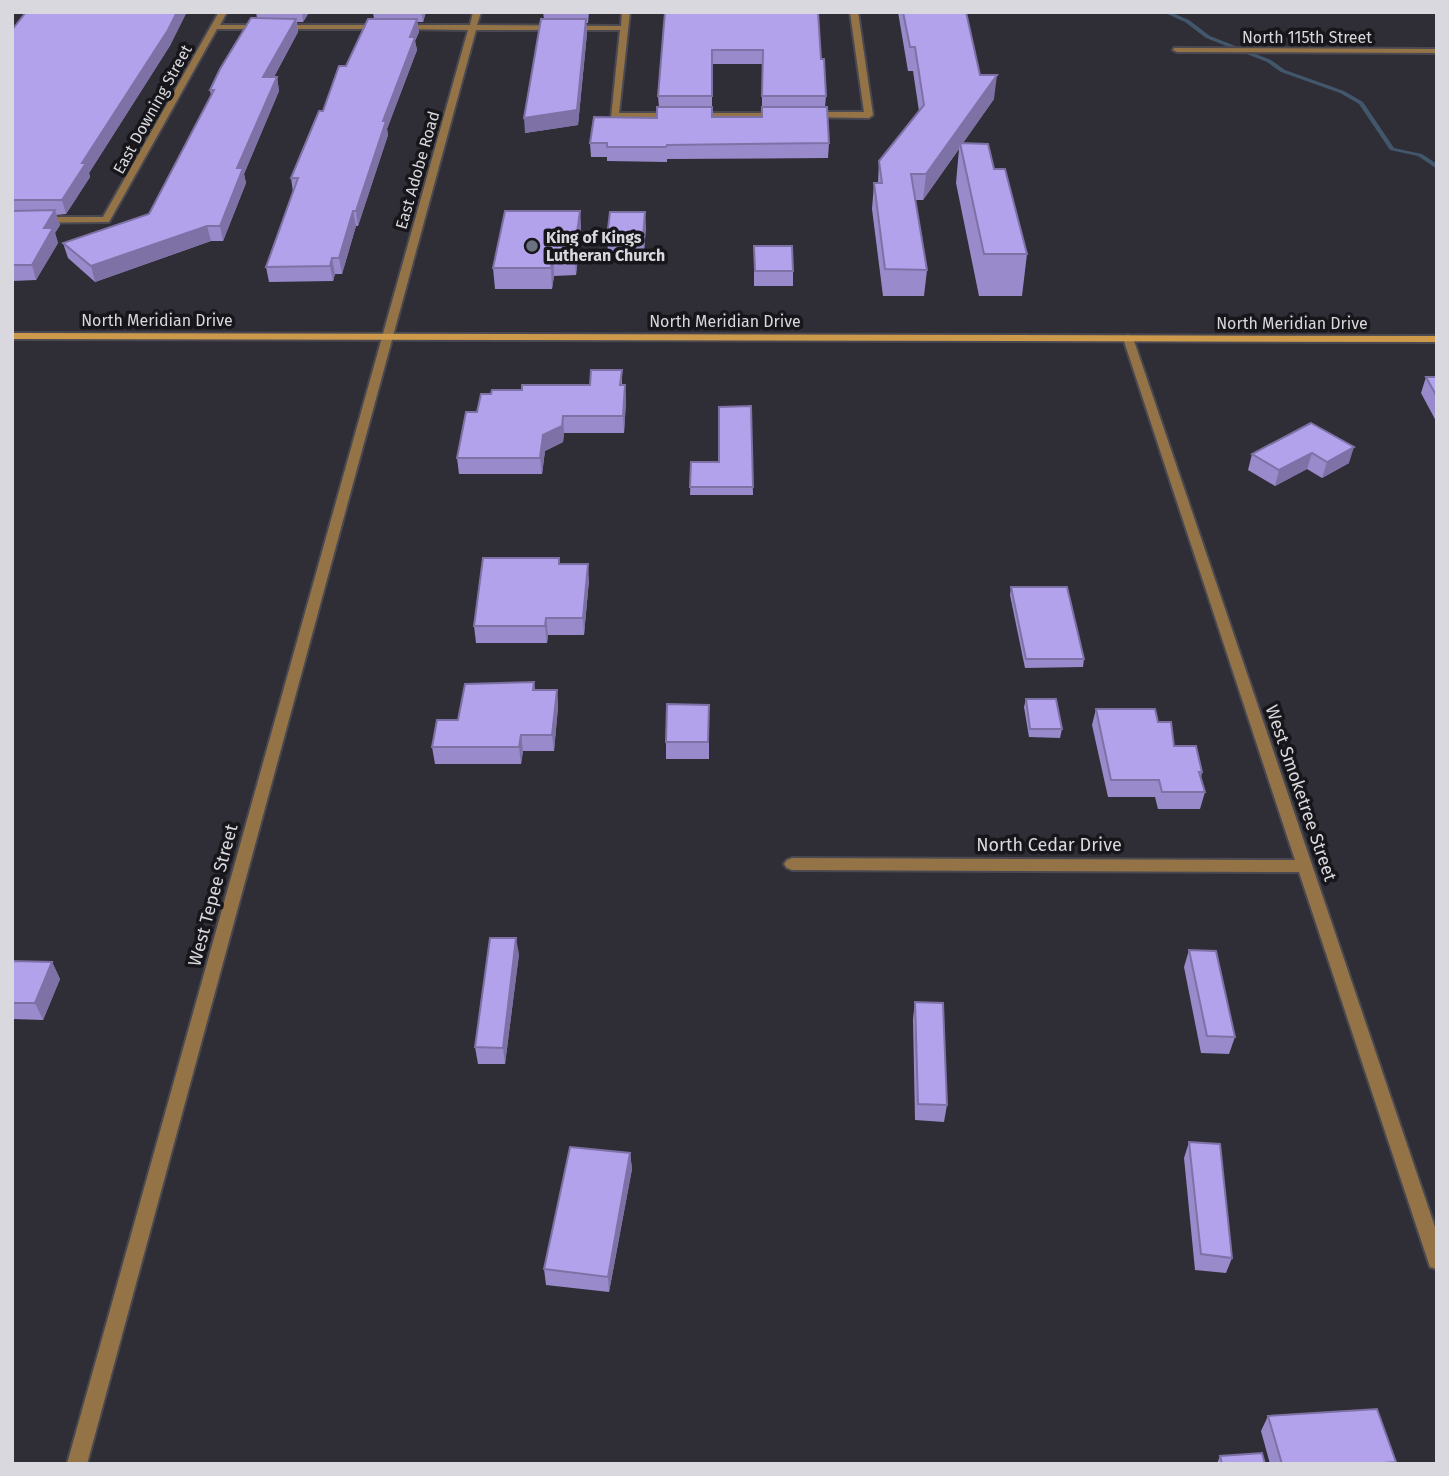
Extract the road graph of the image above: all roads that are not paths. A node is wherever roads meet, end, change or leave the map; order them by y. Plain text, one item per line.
1 (223, 12) edge
2 (477, 12) edge
3 (626, 12) edge
4 (855, 12) edge
5 (215, 27) junction
6 (473, 27) junction
7 (624, 28) junction
8 (1177, 50) dead end
9 (1437, 51) edge
10 (788, 116) edge
11 (802, 116) edge
12 (12, 220) edge
13 (386, 335) junction
14 (12, 336) edge
15 (1128, 338) junction
16 (1437, 339) edge
17 (792, 863) dead end
18 (1304, 866) junction
19 (1437, 1261) edge
20 (77, 1464) edge

1 - 5 street, East Downing Street
2 - 6 street, East Adobe Road
3 - 7 street
4 - 11 street
5 - 6 street
5 - 12 street, East Downing Street
6 - 7 street
6 - 13 street, East Adobe Road
7 - 10 street
8 - 9 street, North 115th Street
13 - 14 street, North Meridian Drive
13 - 15 street, North Meridian Drive
13 - 20 street, West Tepee Street
15 - 16 street, North Meridian Drive
15 - 18 street, West Smoketree Street
17 - 18 street, North Cedar Drive
18 - 19 street, West Smoketree Street

